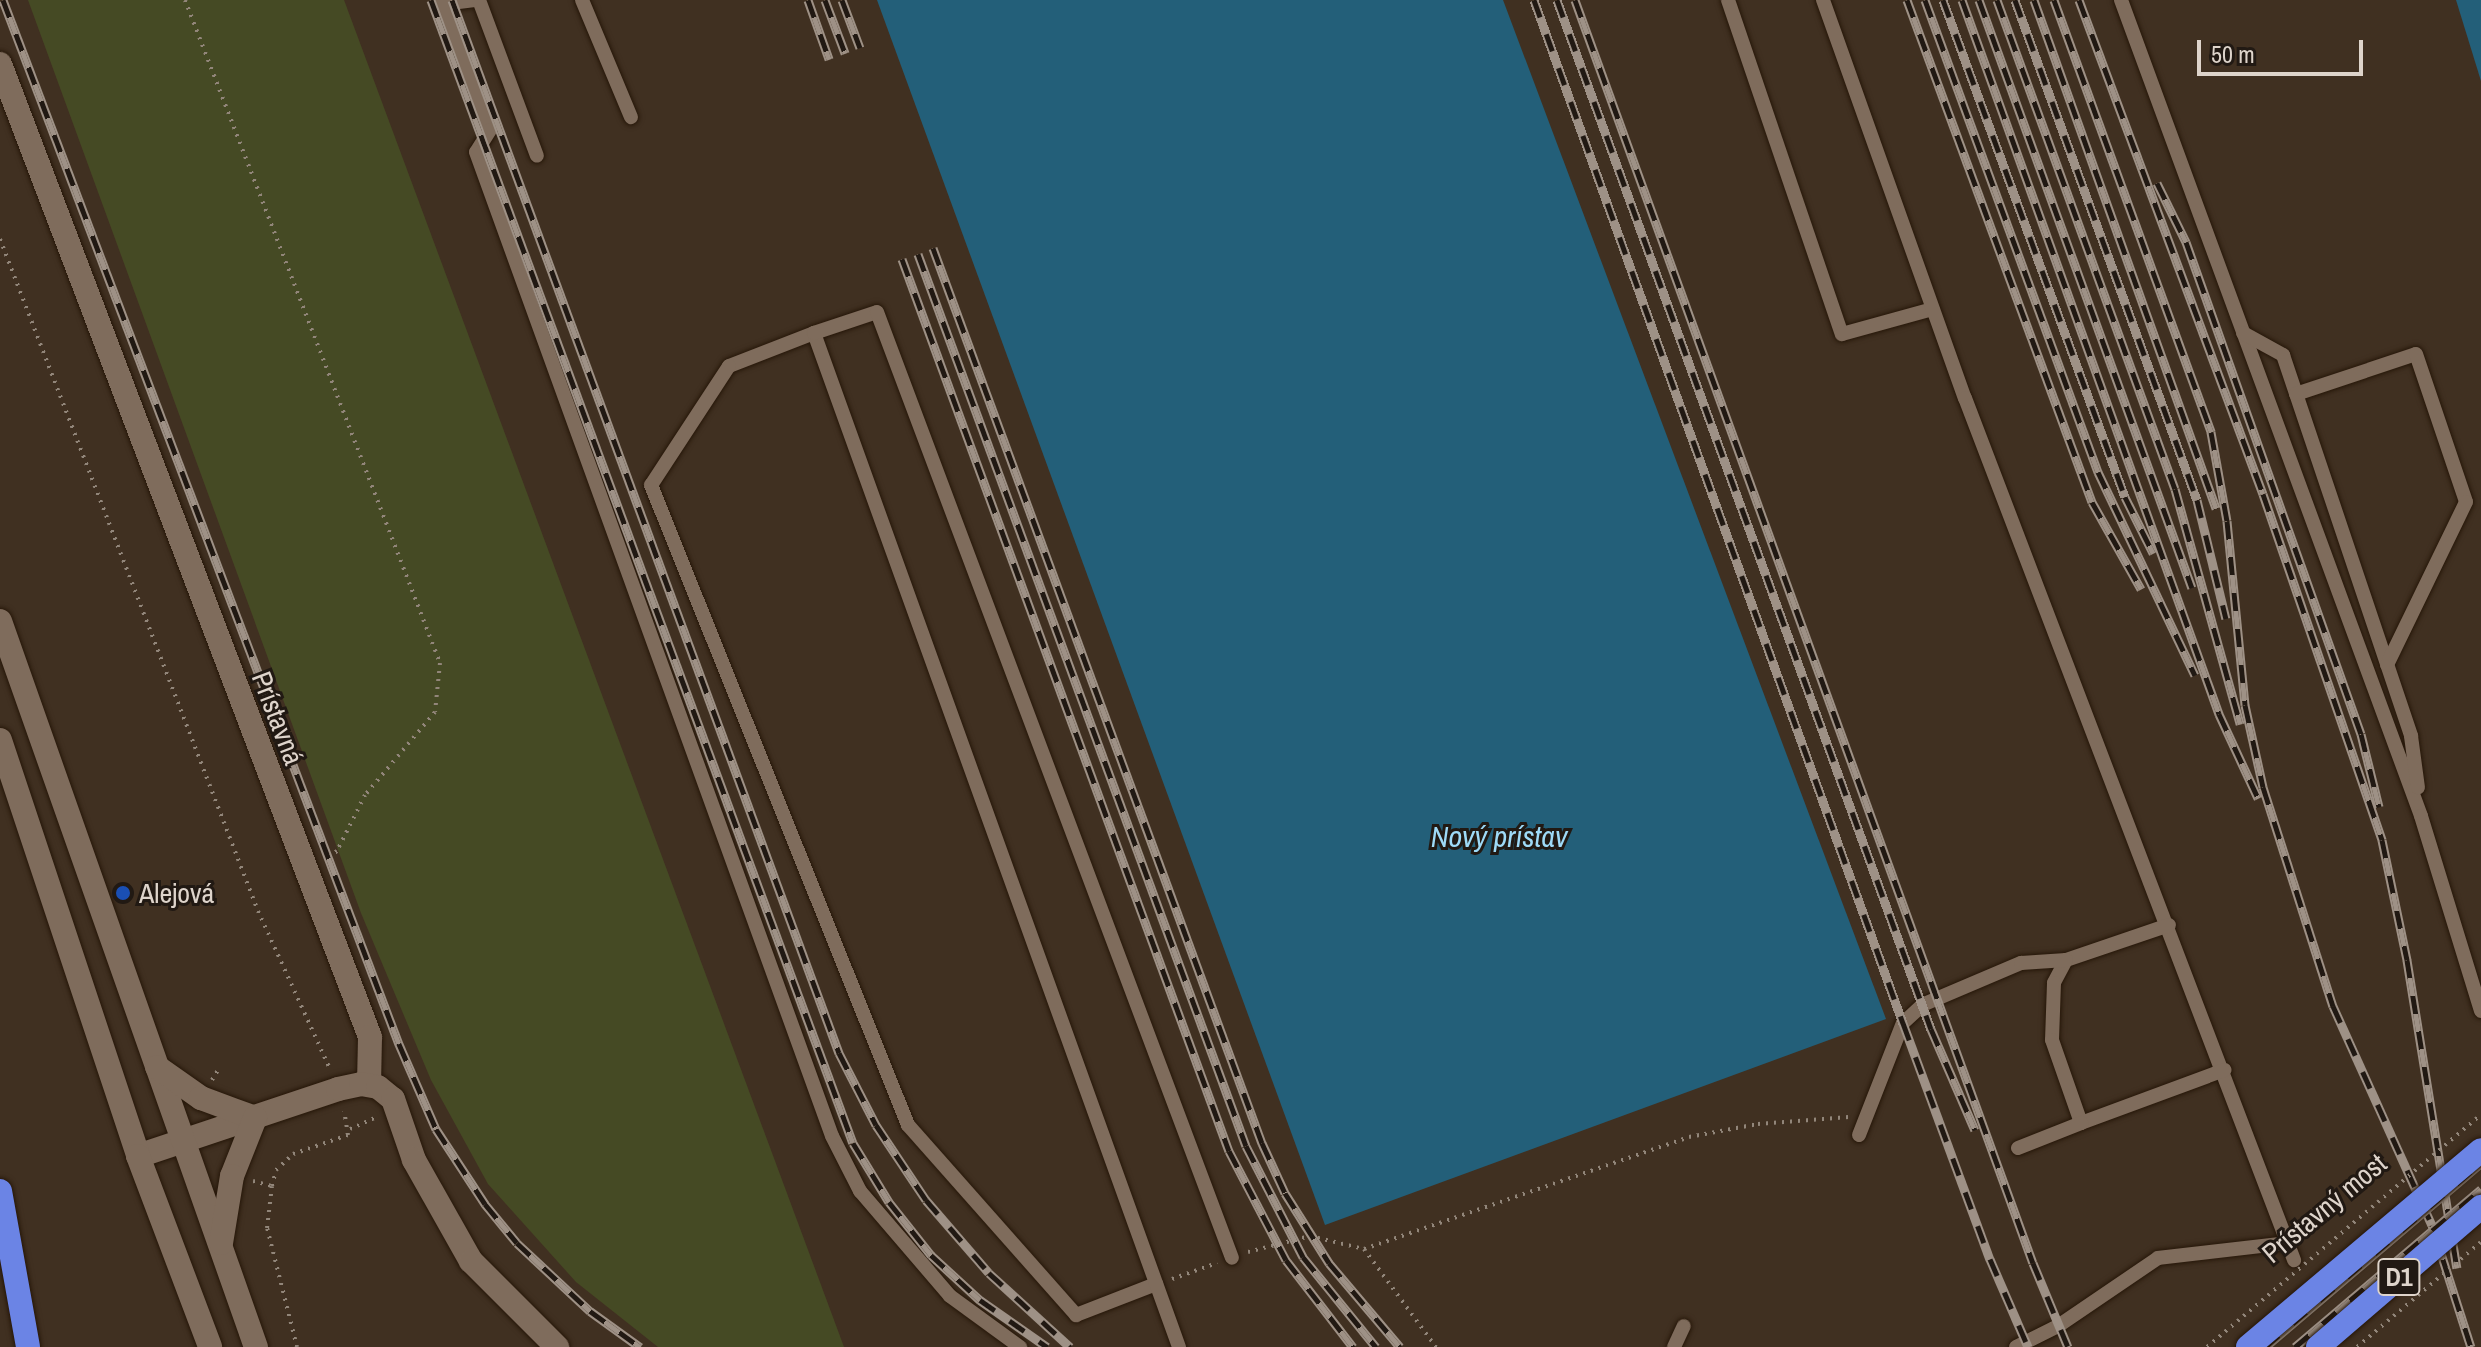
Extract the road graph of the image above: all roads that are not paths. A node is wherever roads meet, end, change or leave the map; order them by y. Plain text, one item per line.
1 (478, 0) edge
2 (582, 0) edge
3 (1728, 0) edge
4 (1823, 0) edge
5 (2121, 0) edge
6 (442, 2) edge
7 (0, 64) edge
8 (631, 117) dead end
9 (537, 156) dead end
10 (1933, 309) junction
11 (814, 333) junction
12 (2243, 333) junction
13 (2296, 394) junction
14 (0, 621) edge
15 (2387, 665) junction
16 (0, 740) edge
17 (2421, 816) junction
18 (2169, 925) junction
19 (2066, 960) junction
20 (2481, 1011) edge
21 (157, 1067) junction
22 (2224, 1070) junction
23 (369, 1084) junction
24 (255, 1118) junction
25 (2081, 1123) junction
26 (1859, 1135) dead end
27 (182, 1142) junction
28 (2018, 1148) dead end
29 (2481, 1150) edge
30 (138, 1156) junction
31 (0, 1191) edge
32 (2481, 1207) edge
33 (2288, 1243) junction
34 (220, 1244) junction
35 (1232, 1258) road end
36 (2294, 1260) dead end
37 (1156, 1284) junction
38 (1684, 1326) dead end
39 (28, 1347) edge
40 (210, 1347) edge
41 (256, 1347) edge
42 (557, 1347) edge
43 (1020, 1347) edge
44 (1179, 1347) edge
45 (1674, 1347) edge
46 (2016, 1347) edge
47 (2248, 1347) edge
48 (2318, 1347) edge

1 - 6 lane
1 - 9 lane
2 - 8 lane
3 - 10 lane
4 - 10 lane
5 - 12 lane
6 - 43 lane
7 - 23 street, Prístavná
10 - 18 lane
11 - 35 lane
11 - 37 lane
11 - 37 lane
12 - 13 lane
12 - 17 lane
13 - 15 lane
13 - 15 lane
14 - 21 street
15 - 17 lane
16 - 30 street
17 - 20 lane
18 - 19 lane
18 - 22 lane
19 - 25 lane
19 - 26 lane
21 - 24 street
21 - 27 street
22 - 25 lane
22 - 33 lane
23 - 24 street
23 - 42 street
24 - 27 street
24 - 34 street
25 - 28 lane
27 - 30 street
27 - 34 street
29 - 47 highway, Prístavný most / D1, bridge
30 - 40 street
31 - 39 highway
32 - 48 highway, D1, bridge
33 - 36 lane
33 - 46 lane
34 - 41 street
37 - 44 lane
38 - 45 lane

